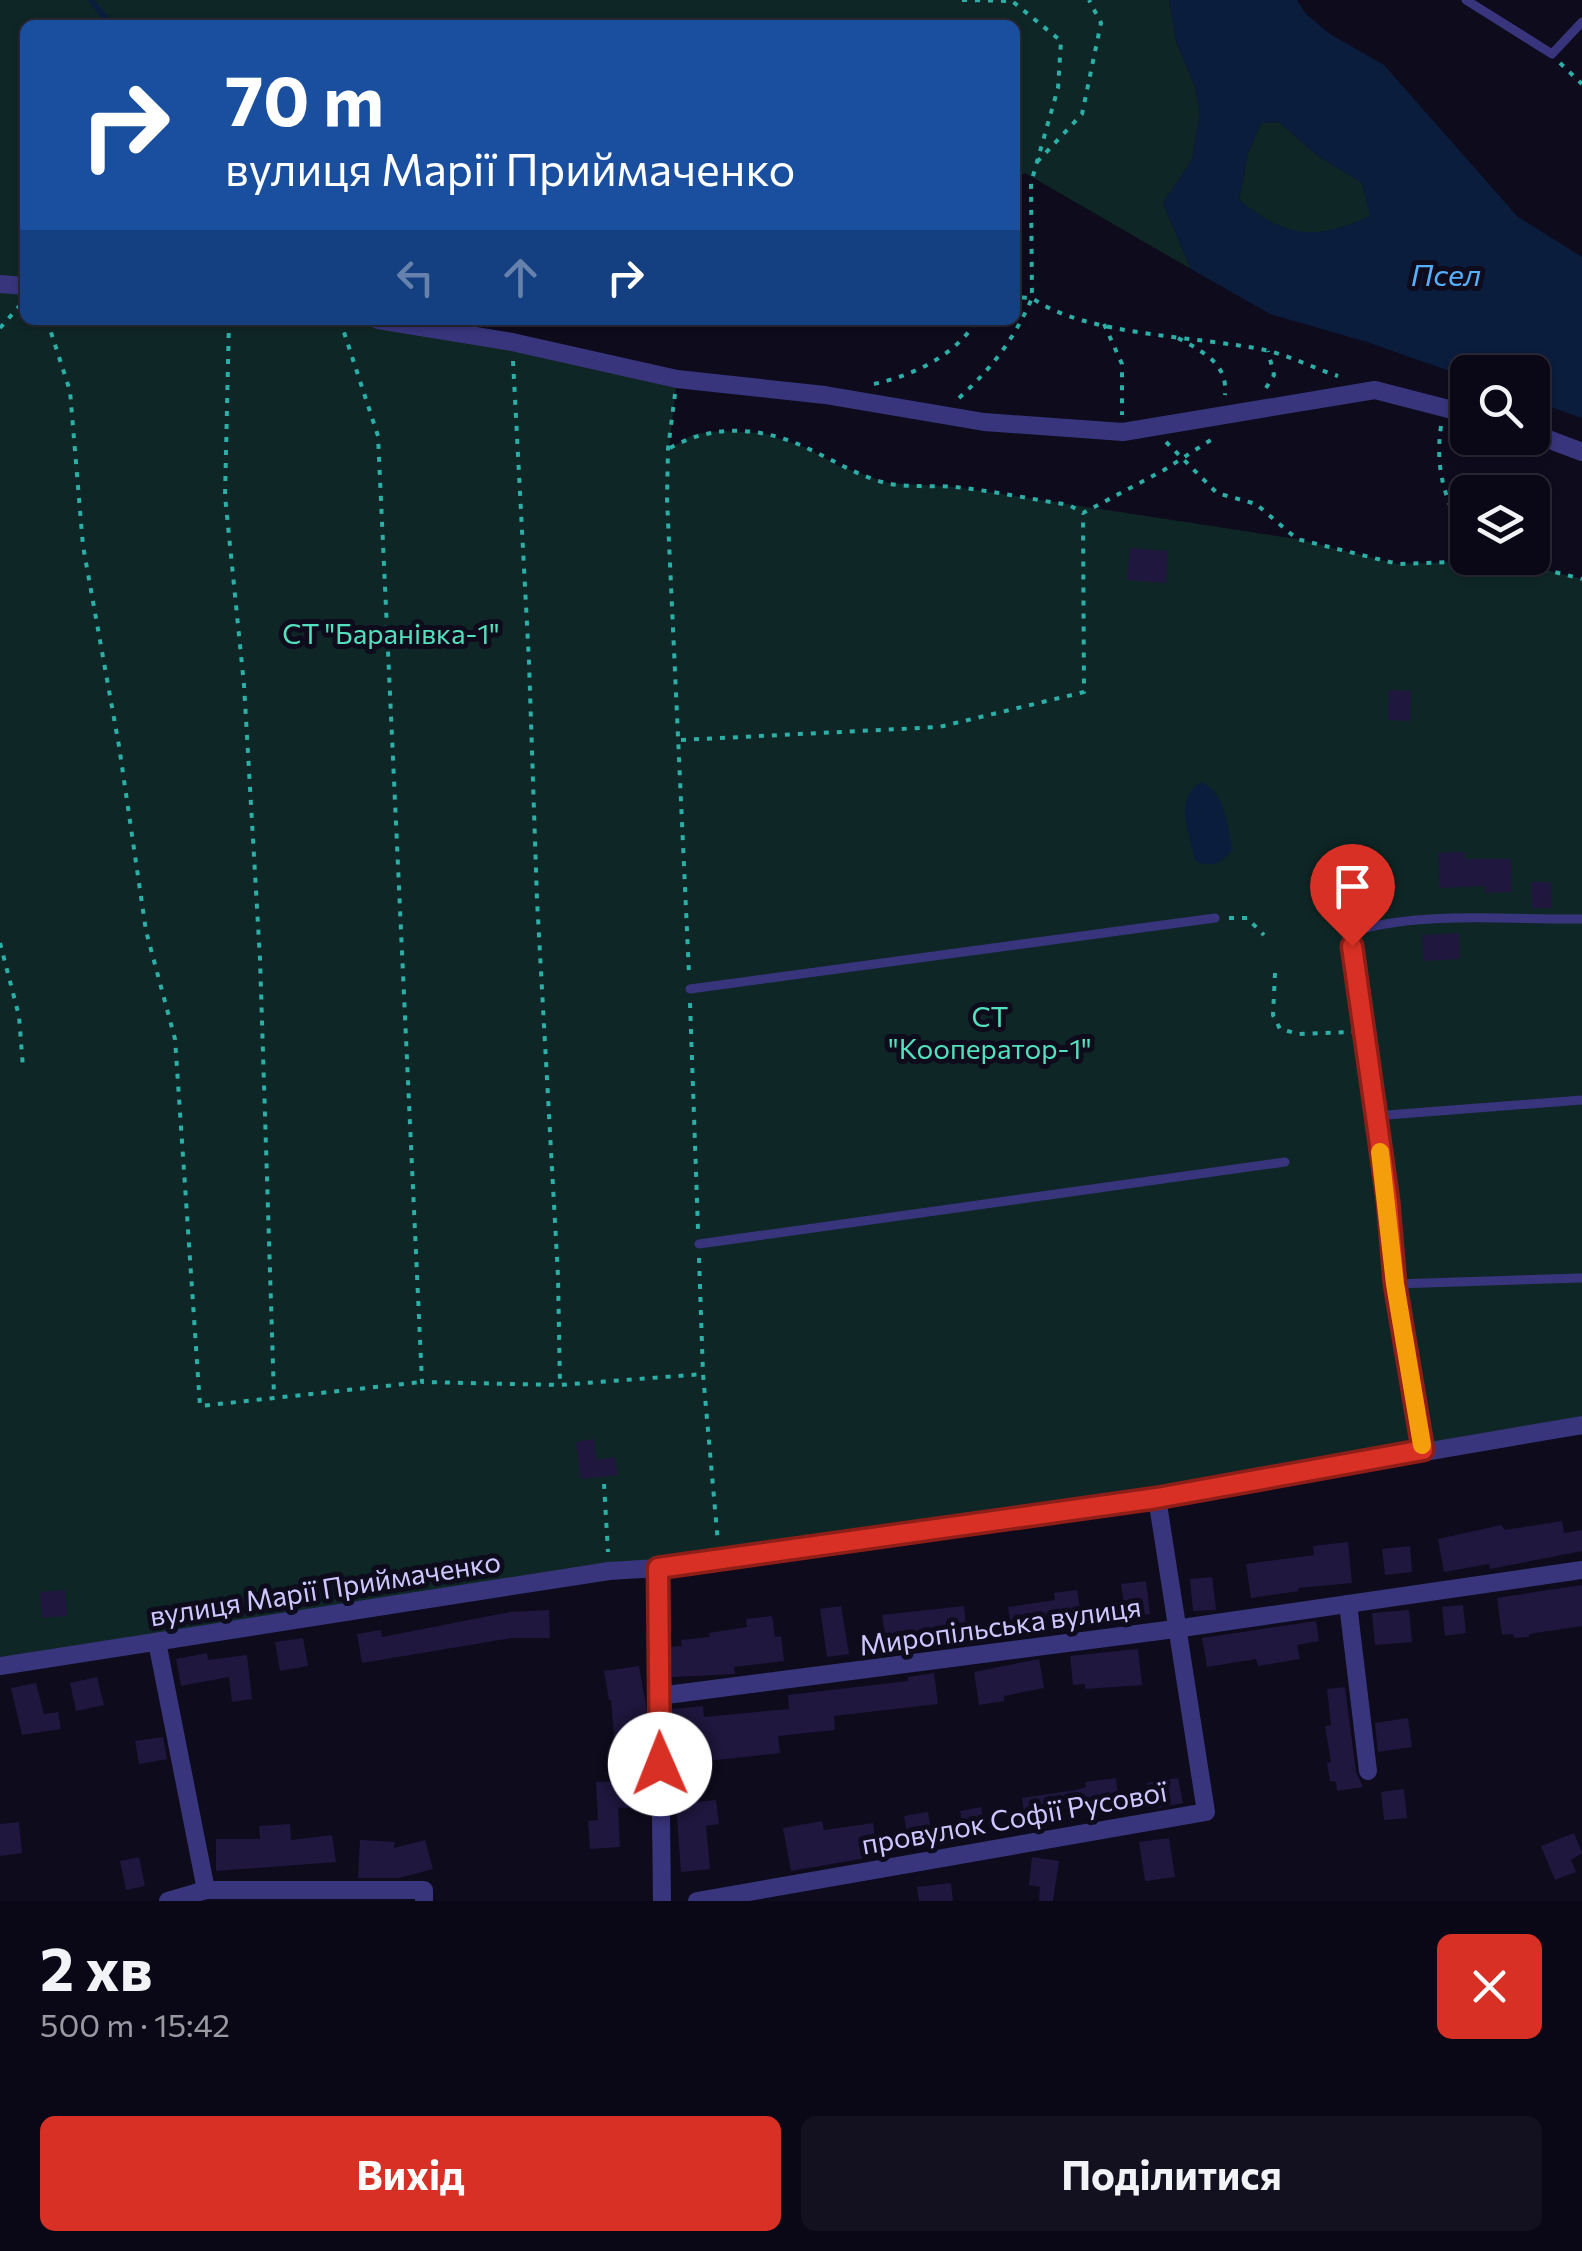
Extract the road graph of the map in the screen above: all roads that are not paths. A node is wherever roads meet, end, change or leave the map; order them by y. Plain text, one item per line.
1 (1466, 0) edge
2 (1582, 22) edge
3 (408, 325) edge
4 (1450, 410) edge
5 (1550, 440) edge
6 (1582, 452) edge
7 (1214, 918) road end
8 (1582, 919) edge
9 (690, 989) road end
10 (1582, 1100) edge
11 (1374, 1116) junction
12 (1285, 1162) dead end
13 (699, 1244) road end
14 (1582, 1278) edge
15 (1395, 1284) junction
16 (1581, 1425) edge
17 (1582, 1434) edge
18 (1423, 1450) junction
19 (1157, 1498) junction
20 (658, 1568) junction
21 (1582, 1570) edge
22 (1348, 1604) junction
23 (1175, 1630) junction
24 (157, 1642) junction
25 (0, 1666) edge
26 (659, 1696) junction
27 (1368, 1771) dead end
28 (206, 1890) junction
29 (168, 1901) edge
30 (424, 1901) edge
31 (662, 1901) edge
32 (697, 1901) edge

1 - 2 lane
3 - 4 street
5 - 6 street
7 - 9 lane
8 - 11 lane
10 - 11 lane
11 - 15 lane
12 - 13 lane
14 - 15 lane
15 - 18 lane
16 - 17 street
16 - 18 street, вулиця Марії Приймаченко
18 - 19 street, вулиця Марії Приймаченко
19 - 20 street, вулиця Марії Приймаченко
19 - 23 street, провулок Софії Русової
20 - 24 street, вулиця Марії Приймаченко
20 - 26 street
21 - 22 street, Миропільська вулиця
22 - 23 street, Миропільська вулиця
22 - 27 street
23 - 26 street, Миропільська вулиця
23 - 32 street, провулок Софії Русової
24 - 25 street, вулиця Марії Приймаченко
24 - 28 street
26 - 31 street
28 - 29 street
28 - 30 street

